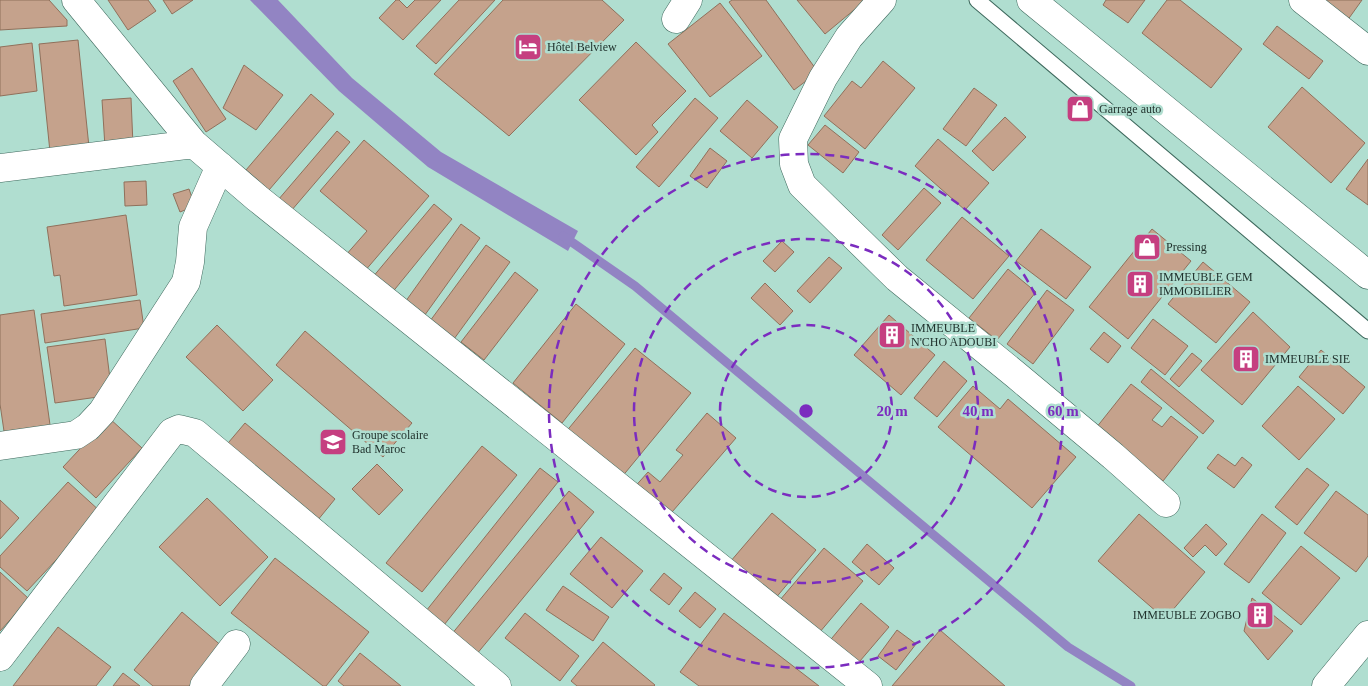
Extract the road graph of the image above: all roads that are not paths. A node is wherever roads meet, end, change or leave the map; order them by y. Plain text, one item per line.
1 (76, 0) edge
2 (882, 0) edge
3 (977, 0) edge
4 (1031, 0) edge
5 (1303, 0) edge
6 (1368, 51) edge
7 (194, 144) junction
8 (220, 166) junction
9 (0, 168) edge
10 (1368, 274) edge
11 (1368, 331) edge
12 (0, 446) edge
13 (1166, 503) dead end
14 (1368, 635) edge
15 (236, 644) dead end
16 (0, 657) edge
17 (204, 686) edge
18 (497, 686) edge
19 (868, 686) edge
20 (1326, 686) edge

1 - 7 street
2 - 13 street
3 - 11 lane
4 - 10 street
5 - 6 street
7 - 8 street
7 - 9 street
8 - 12 street
8 - 19 street
14 - 20 street
15 - 17 street
16 - 18 street

